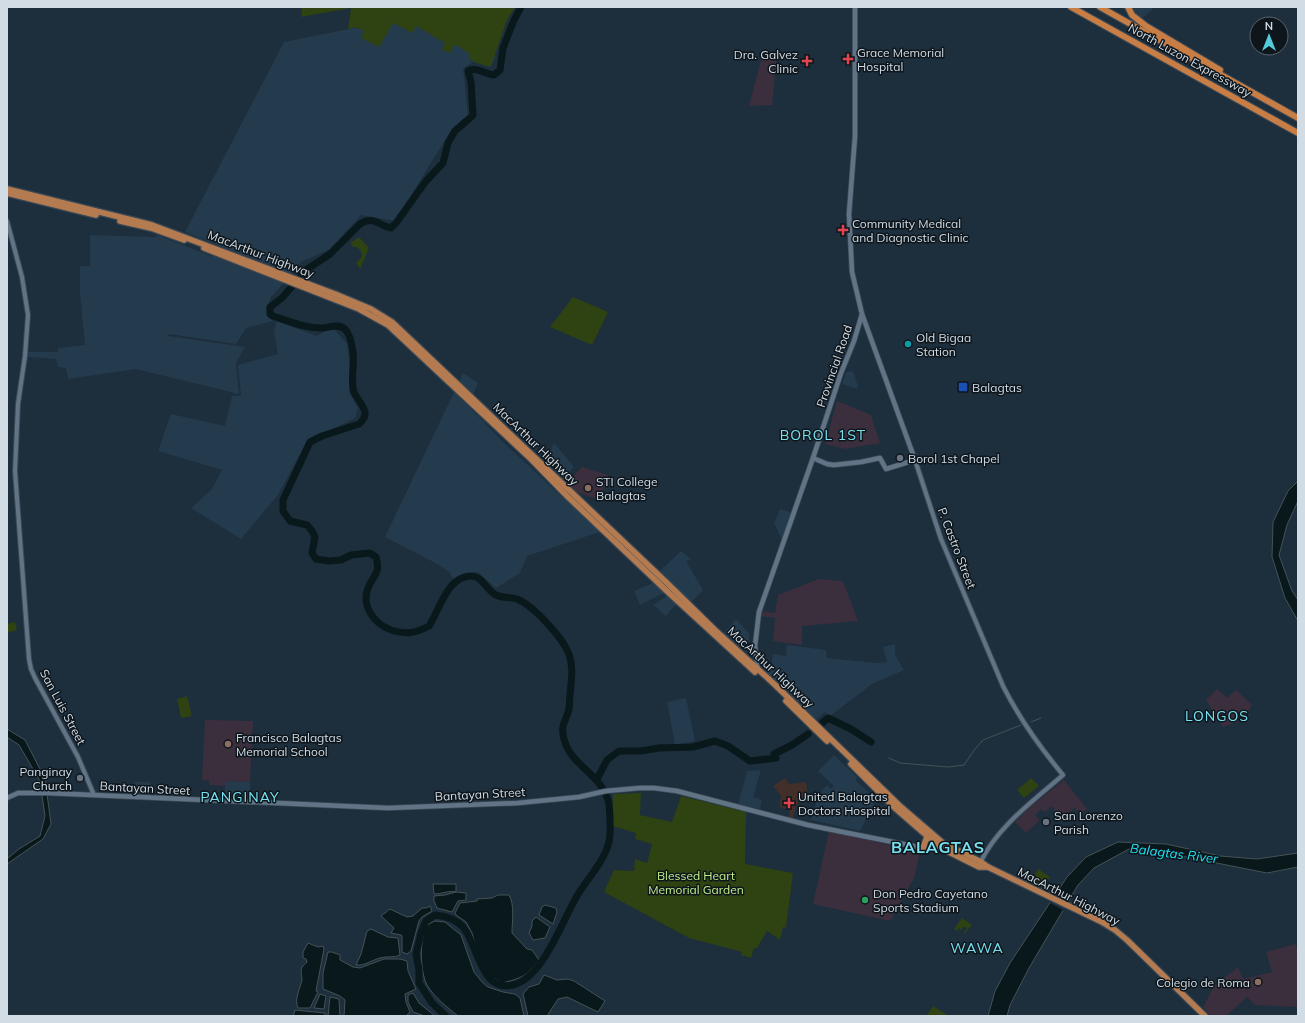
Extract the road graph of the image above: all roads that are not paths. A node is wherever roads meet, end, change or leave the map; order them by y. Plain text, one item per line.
1 (855, 7) edge
2 (1071, 7) edge
3 (1100, 7) edge
4 (1128, 7) edge
5 (1240, 85) junction
6 (1298, 118) edge
7 (1298, 133) edge
8 (7, 189) edge
9 (7, 193) edge
10 (7, 221) edge
11 (284, 277) junction
12 (862, 314) junction
13 (814, 458) junction
14 (915, 460) junction
15 (758, 671) junction
16 (817, 729) junction
17 (94, 796) junction
18 (7, 798) edge
19 (927, 837) junction
20 (942, 846) junction
21 (923, 848) junction
22 (980, 864) junction
23 (1205, 1016) edge

1 - 12 main road, Provincial Road
2 - 7 highway, North Luzon Expressway
3 - 5 highway, North Luzon Expressway
4 - 5 highway
5 - 6 highway, North Luzon Expressway
8 - 11 highway, MacArthur Highway
9 - 11 highway, MacArthur Highway
10 - 17 street, San Luis Street
11 - 15 highway, MacArthur Highway
12 - 13 main road, Provincial Road
12 - 14 main road, P. Castro Street
13 - 14 main road
13 - 15 main road, Provincial Road
14 - 22 street, P. Castro Street
15 - 16 highway, MacArthur Highway
16 - 19 highway, MacArthur Highway
16 - 20 highway, MacArthur Highway
17 - 18 main road, Bantayan Street
17 - 21 main road, Bantayan Street
19 - 20 highway, MacArthur Highway
19 - 21 highway
20 - 21 main road, Bantayan Street
20 - 22 highway, MacArthur Highway
22 - 23 highway, MacArthur Highway

